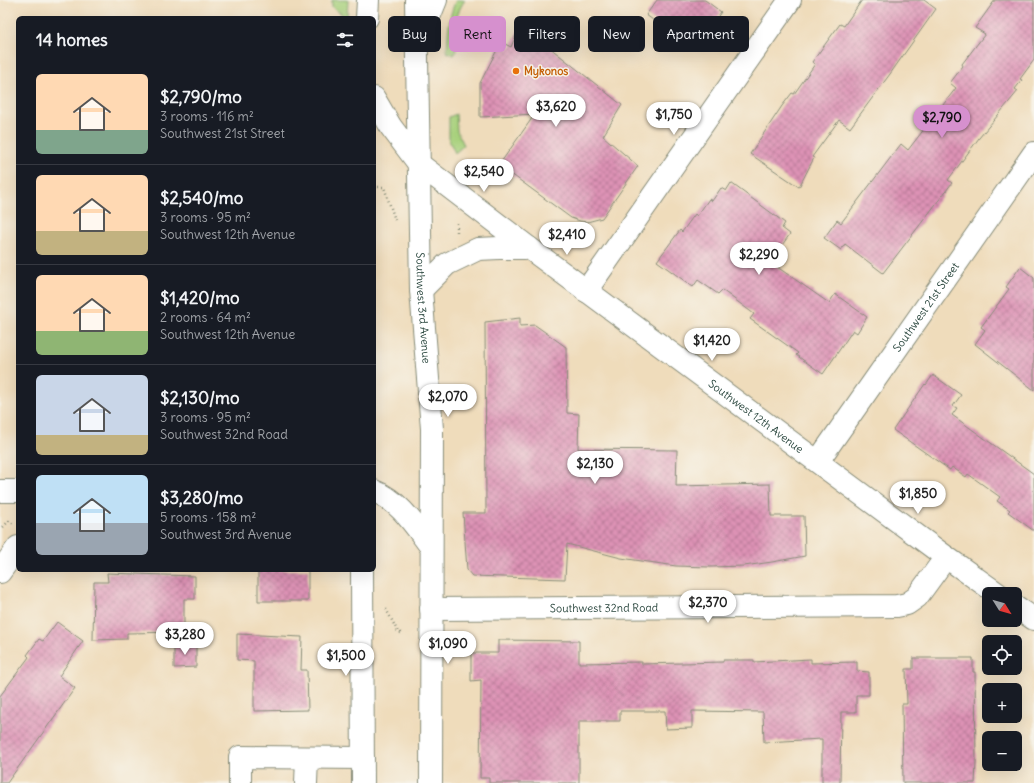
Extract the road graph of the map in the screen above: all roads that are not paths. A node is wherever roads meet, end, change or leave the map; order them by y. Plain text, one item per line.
1 (416, 0) edge
2 (436, 0) edge
3 (790, 0) edge
4 (417, 16) edge
5 (430, 16) edge
6 (418, 52) edge
7 (376, 102) edge
8 (1034, 154) edge
9 (419, 164) junction
10 (529, 248) junction
11 (421, 290) junction
12 (586, 290) junction
13 (818, 461) junction
14 (0, 491) edge
15 (16, 491) edge
16 (376, 492) edge
17 (431, 547) junction
18 (16, 550) edge
19 (946, 557) junction
20 (0, 572) edge
21 (362, 572) edge
22 (988, 587) edge
23 (431, 609) junction
24 (1022, 611) edge
25 (1034, 619) edge
26 (307, 758) junction
27 (363, 758) junction
28 (240, 783) edge
29 (306, 783) edge
30 (363, 783) edge
31 (431, 783) edge

1 - 4 main road, Southwest 3rd Avenue
2 - 5 main road
3 - 12 main road
6 - 9 main road, Southwest 3rd Avenue
7 - 9 main road, Southwest 12th Avenue
8 - 13 main road, Southwest 21st Street
9 - 10 main road, Southwest 12th Avenue
9 - 11 main road, Southwest 3rd Avenue
10 - 11 main road
10 - 12 main road, Southwest 12th Avenue
11 - 17 main road, Southwest 3rd Avenue
12 - 13 main road, Southwest 12th Avenue
13 - 19 main road, Southwest 12th Avenue
14 - 15 main road
16 - 17 main road
17 - 23 main road, Southwest 3rd Avenue
18 - 20 main road
19 - 22 main road, Southwest 12th Avenue
19 - 23 main road, Southwest 32nd Road
21 - 27 main road
23 - 31 main road, Southwest 3rd Avenue
24 - 25 main road
26 - 27 main road
26 - 28 main road
26 - 29 main road
27 - 30 main road

